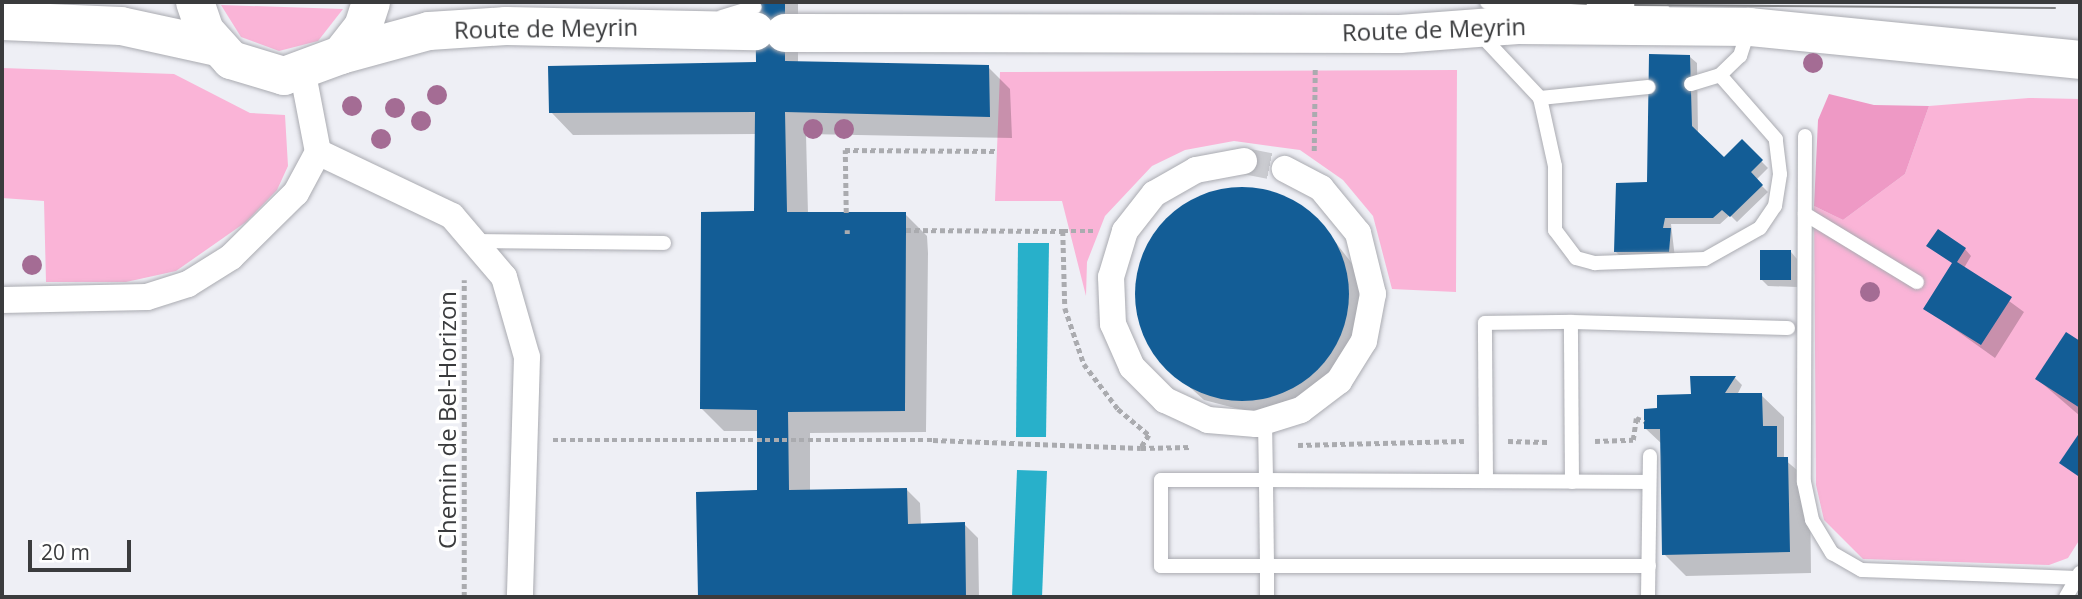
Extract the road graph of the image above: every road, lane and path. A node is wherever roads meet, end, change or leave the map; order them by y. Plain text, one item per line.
1 (195, 2) edge
2 (371, 2) edge
3 (1482, 16) edge
4 (2, 20) edge
5 (1750, 27) junction
6 (217, 47) junction
7 (1315, 54) dead end
8 (341, 55) junction
9 (2080, 60) edge
10 (303, 74) junction
11 (1720, 75) junction
12 (1691, 84) dead end
13 (1648, 87) dead end
14 (1540, 98) junction
15 (1805, 136) dead end
16 (996, 151) dead end
17 (318, 152) junction
18 (1244, 161) tunnel mouth
19 (1285, 169) tunnel mouth
20 (1313, 184) junction
21 (846, 213) dead end
22 (1805, 215) junction
23 (906, 230) dead end
24 (995, 231) dead end
25 (664, 243) dead end
26 (483, 246) junction
27 (1917, 282) dead end
28 (2, 300) edge
29 (1571, 322) junction
30 (1788, 328) dead end
31 (1265, 422) junction
32 (528, 440) junction
33 (1141, 448) dead end
34 (1650, 456) dead end
35 (1266, 480) junction
36 (1486, 481) junction
37 (1572, 482) junction
38 (1649, 482) junction
39 (1267, 566) junction
40 (1649, 566) junction
41 (2078, 575) edge
42 (464, 597) edge
43 (520, 597) edge
44 (1267, 597) edge
45 (1648, 597) edge
46 (2066, 597) edge

1 - 6 main road
2 - 8 main road, Route de Meyrin
3 - 5 main road, Route de Meyrin
3 - 5 lane
3 - 8 main road, Route de Meyrin
3 - 14 lane
4 - 6 main road, Route de Meyrin
5 - 9 main road, Route de Meyrin
5 - 11 lane
6 - 10 main road, Route de Meyrin
7 - 20 path
8 - 10 main road, Route de Meyrin
10 - 17 street
11 - 12 lane
11 - 14 lane
13 - 14 lane
15 - 22 lane
16 - 21 path
17 - 26 street
17 - 28 street
18 - 31 street
19 - 20 street
20 - 31 street
22 - 27 lane
22 - 41 lane
23 - 24 path
25 - 26 lane
26 - 32 street
26 - 42 path, Chemin de Bel-Horizon
29 - 30 lane
29 - 36 lane
29 - 37 lane
31 - 35 lane
32 - 33 path
32 - 43 street
34 - 38 lane
35 - 36 lane
35 - 39 lane
35 - 39 lane
36 - 37 lane
37 - 38 lane
38 - 40 lane
39 - 40 lane
39 - 44 lane
40 - 45 lane
41 - 46 lane

